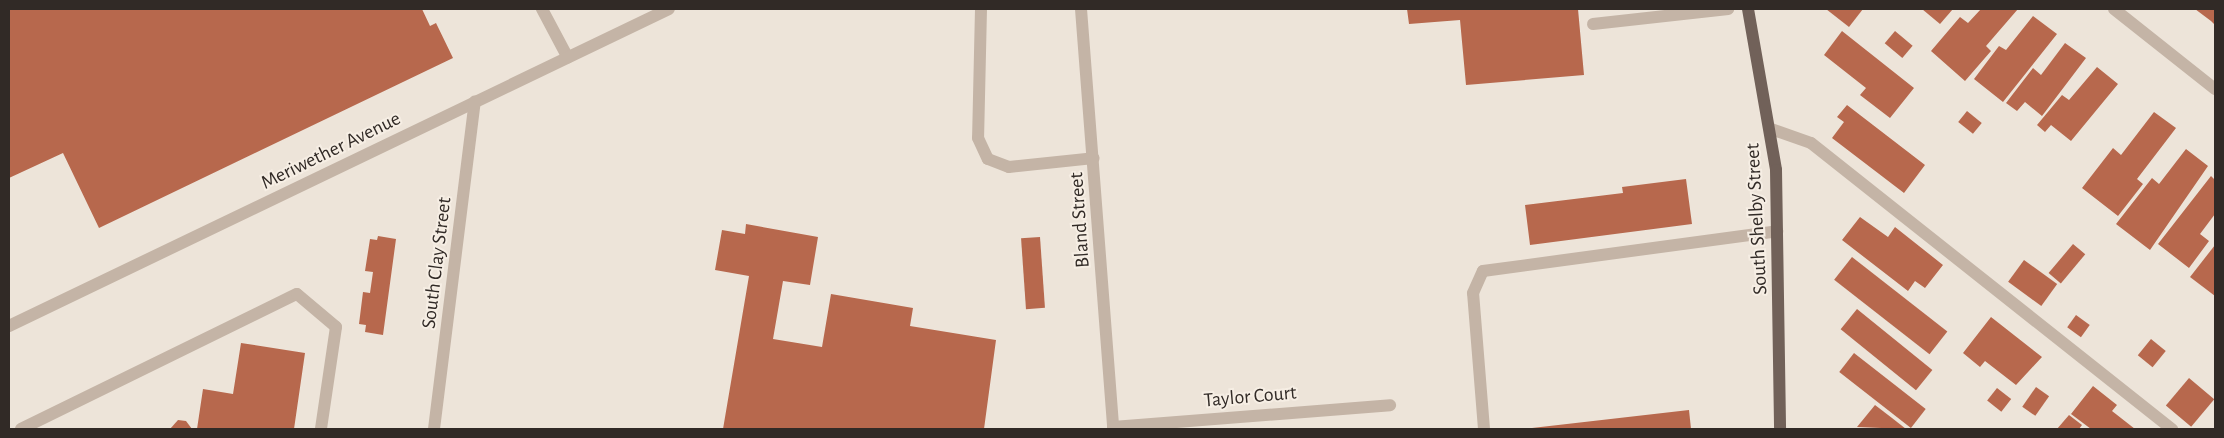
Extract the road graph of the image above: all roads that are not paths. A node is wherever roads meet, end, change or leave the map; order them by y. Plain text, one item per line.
1 (542, 9) edge
2 (670, 9) edge
3 (981, 9) edge
4 (1081, 9) edge
5 (1728, 9) edge
6 (1748, 9) edge
7 (2114, 9) edge
8 (1593, 24) dead end
9 (568, 58) junction
10 (2215, 89) edge
11 (474, 102) junction
12 (1771, 128) junction
13 (1094, 158) junction
14 (1778, 232) junction
15 (9, 326) edge
16 (1390, 405) dead end
17 (1113, 428) edge
18 (21, 429) edge
19 (321, 429) edge
20 (434, 429) edge
21 (1484, 429) edge
22 (1780, 429) edge
23 (2172, 429) edge

1 - 9 street
2 - 9 street, Meriwether Avenue
3 - 13 street
4 - 13 street, Bland Street
5 - 8 street
6 - 12 main road, South Shelby Street
7 - 10 street
9 - 11 street, Meriwether Avenue
11 - 15 street, Meriwether Avenue
11 - 20 street, South Clay Street
12 - 14 main road, South Shelby Street
12 - 23 street
13 - 17 street, Bland Street
14 - 21 street
14 - 22 main road, South Shelby Street
16 - 17 street, Taylor Court
18 - 19 street

